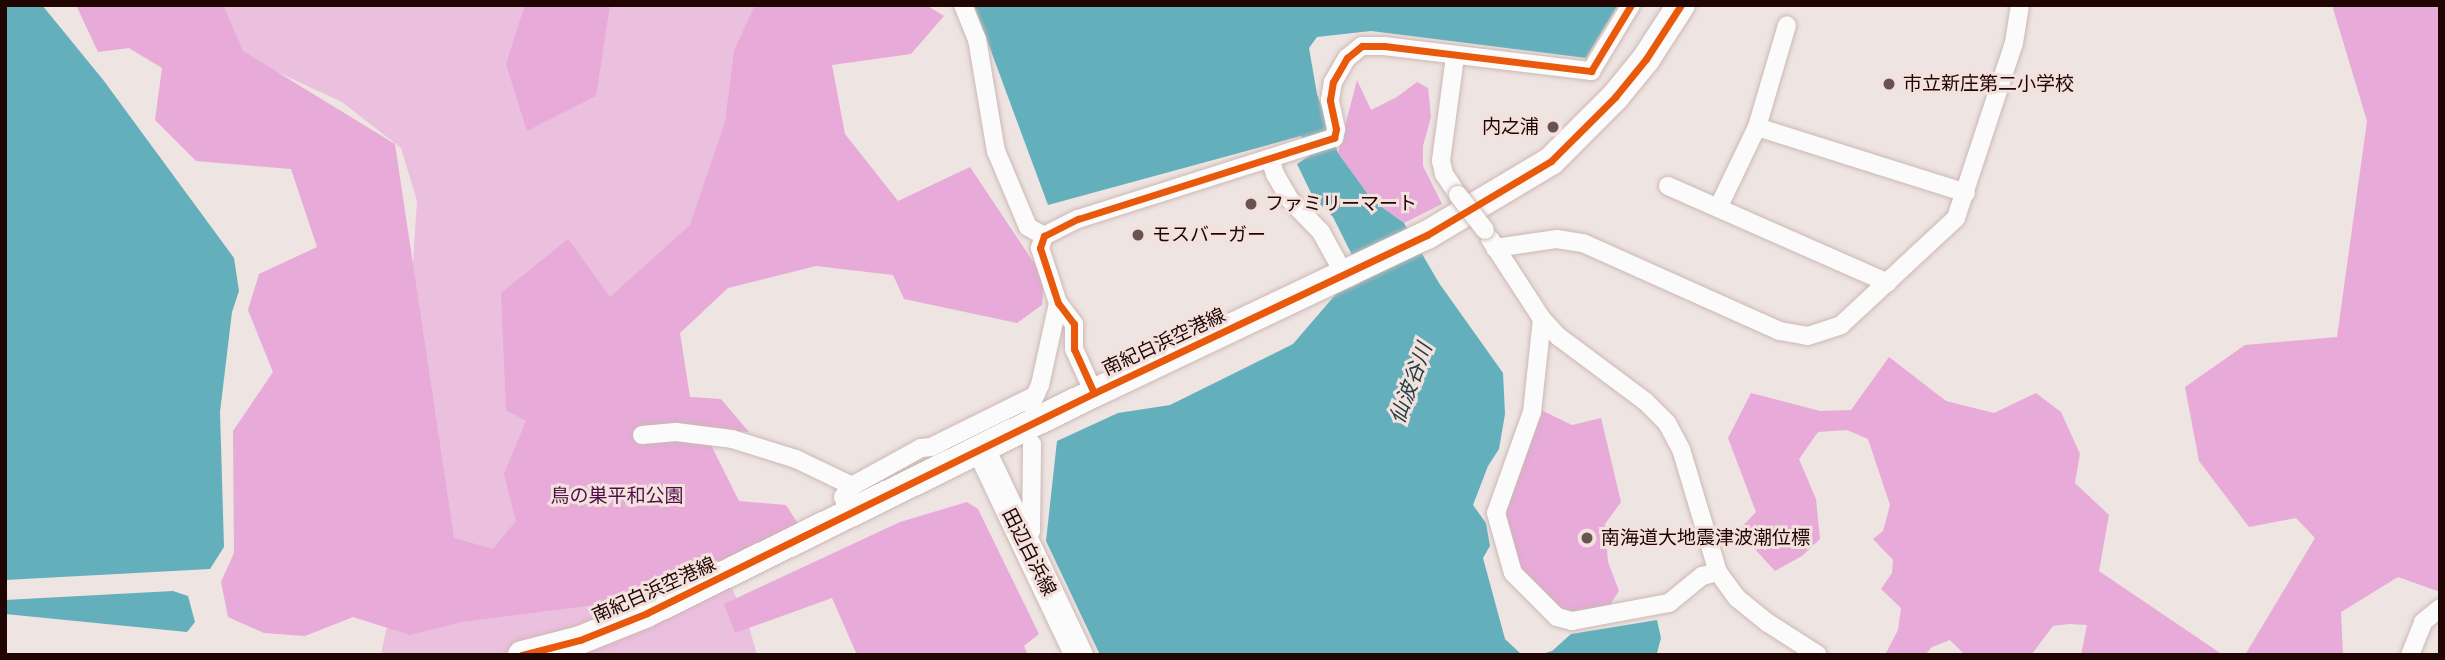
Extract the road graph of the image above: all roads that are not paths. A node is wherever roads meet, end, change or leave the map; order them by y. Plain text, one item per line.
1 (963, 5) edge
2 (1631, 5) edge
3 (1681, 5) edge
4 (2020, 5) edge
5 (1787, 25) dead end
6 (1455, 57) junction
7 (1757, 127) junction
8 (1270, 158) junction
9 (1668, 186) dead end
10 (1966, 193) junction
11 (1718, 208) junction
12 (1044, 236) junction
13 (1495, 248) junction
14 (1348, 272) junction
15 (1888, 283) junction
16 (1058, 303) junction
17 (1542, 319) junction
18 (1094, 393) junction
19 (642, 435) dead end
20 (1032, 444) dead end
21 (981, 449) junction
22 (852, 485) junction
23 (852, 514) junction
24 (1023, 537) junction
25 (1718, 572) junction
26 (2440, 608) edge
27 (522, 655) edge
28 (1079, 655) edge
29 (1818, 655) edge
30 (2410, 655) edge

1 - 12 street
2 - 6 street
3 - 14 main road, 南紀白浜空港線
4 - 10 street
5 - 7 street
6 - 8 street
6 - 13 street, bridge
7 - 10 street
7 - 11 street
8 - 12 street
8 - 14 street
9 - 11 street
10 - 15 street
11 - 15 street
12 - 16 street
13 - 15 street
13 - 17 street
14 - 18 main road, 南紀白浜空港線
16 - 18 street
16 - 22 street
17 - 25 street
17 - 25 street
18 - 21 main road, 南紀白浜空港線
19 - 22 street
20 - 24 street
21 - 23 main road, 南紀白浜空港線
21 - 24 main road, 田辺白浜線
22 - 23 street
23 - 27 main road, 南紀白浜空港線
24 - 28 main road, 田辺白浜線
25 - 29 street
26 - 30 street

